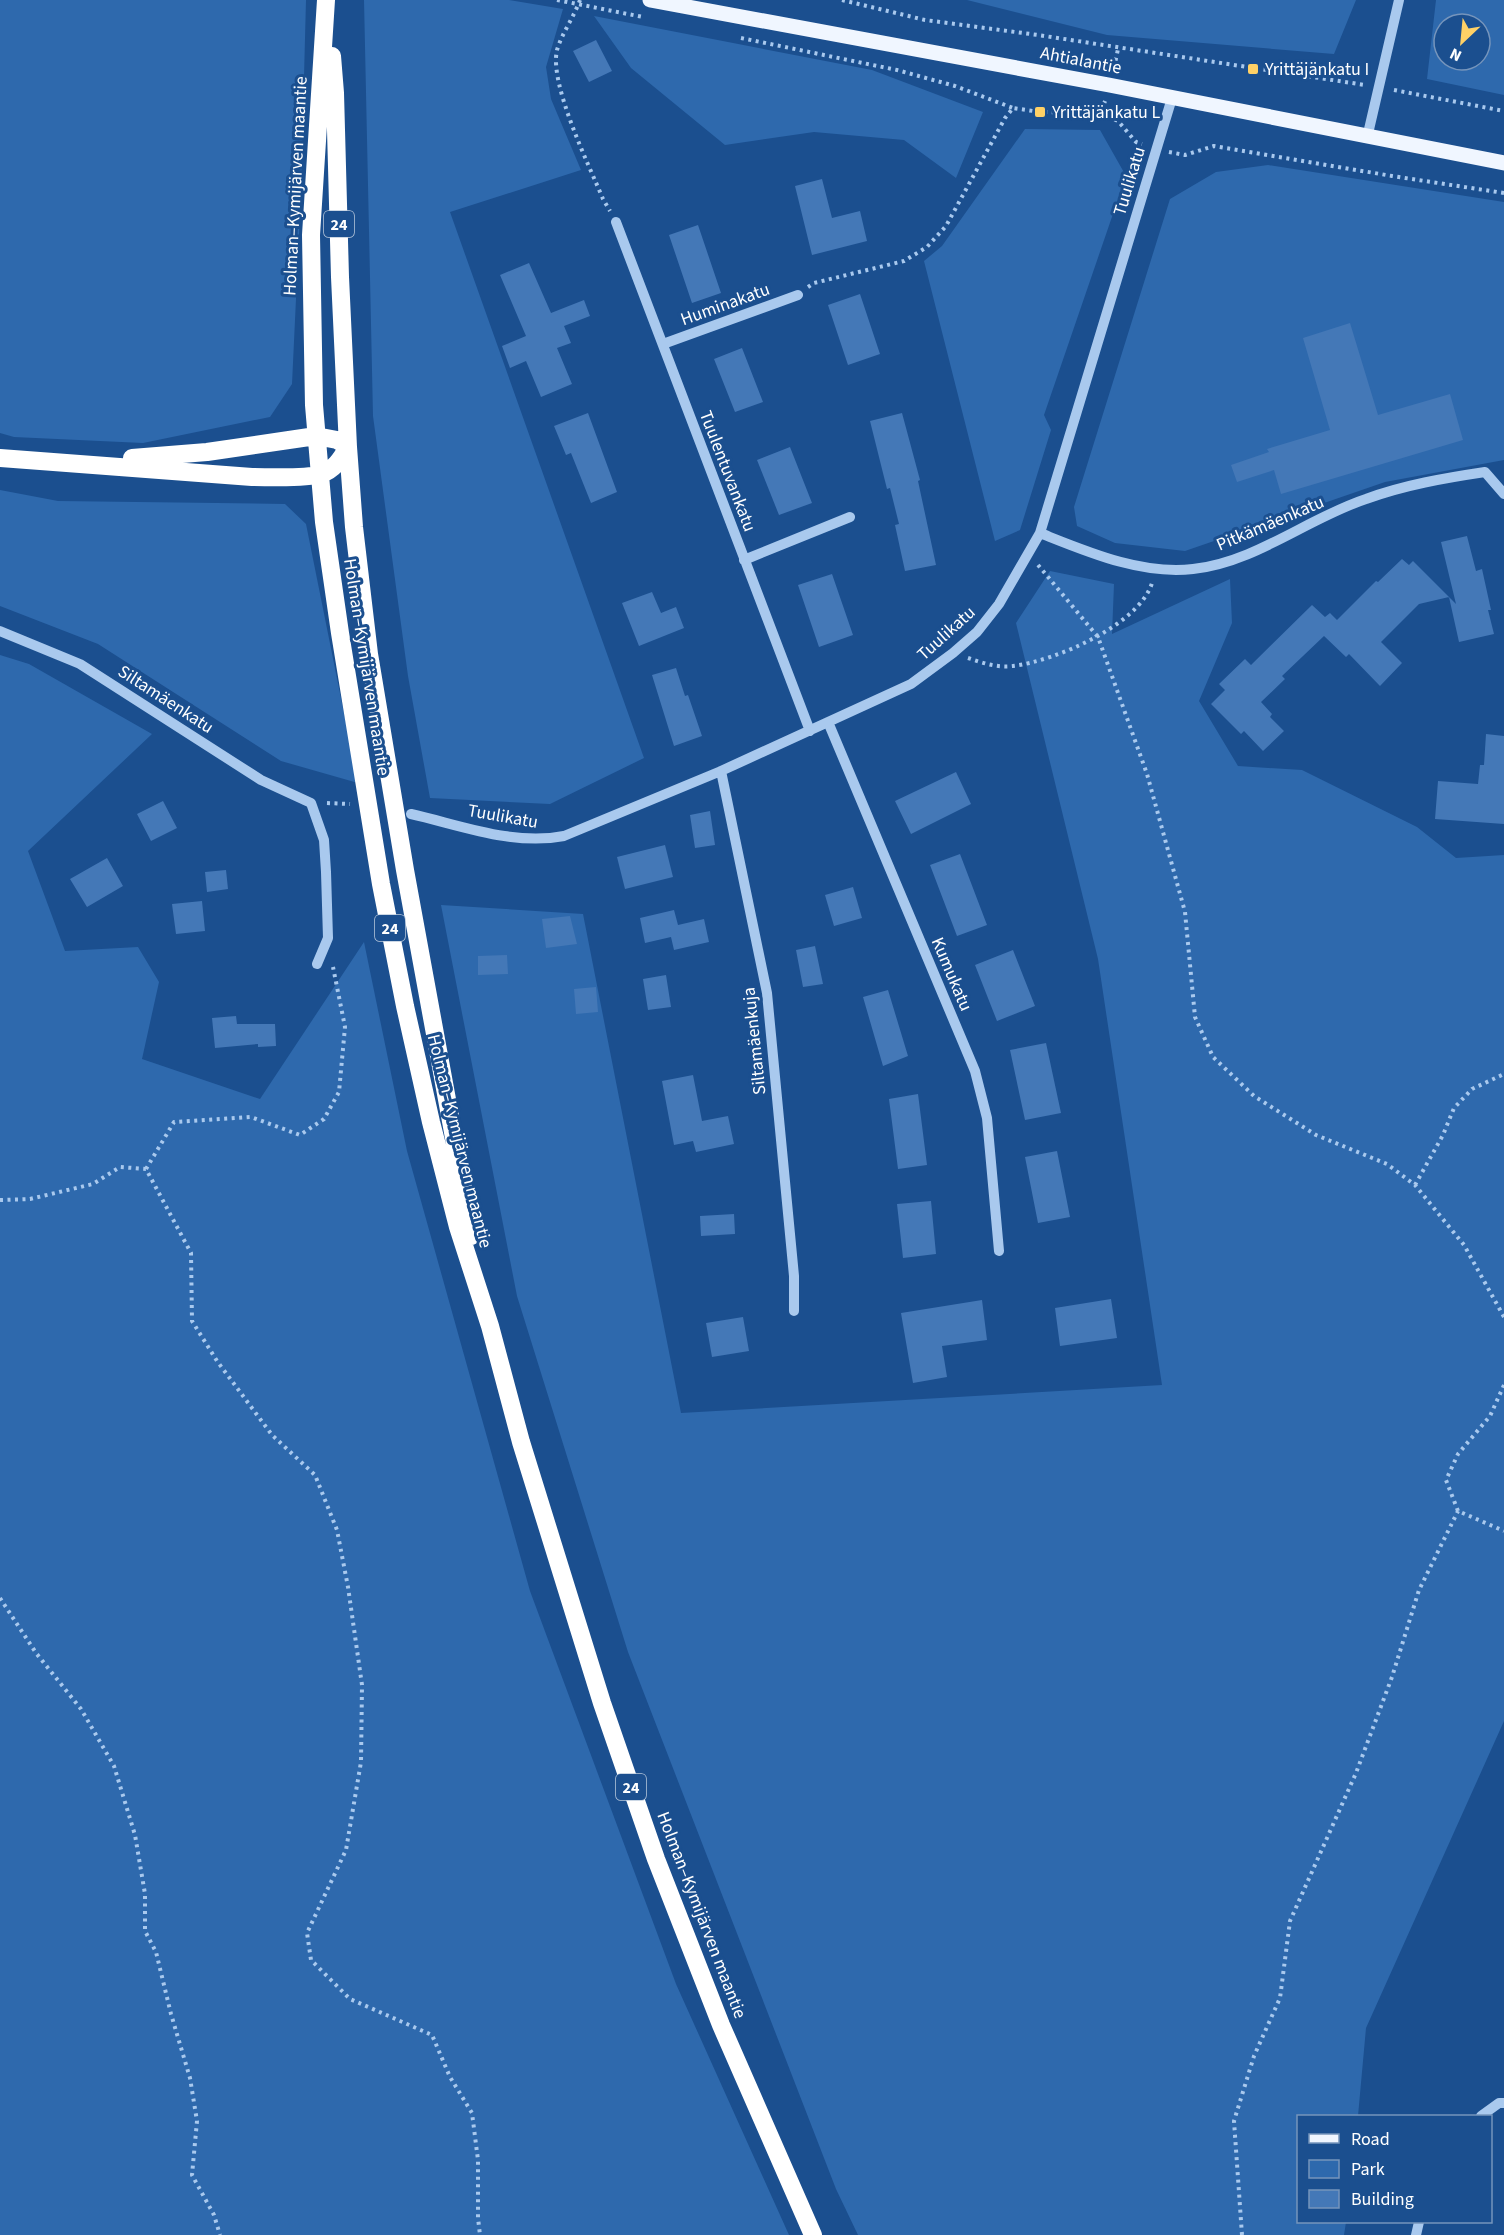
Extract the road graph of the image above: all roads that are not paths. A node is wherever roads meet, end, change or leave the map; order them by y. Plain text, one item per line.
1 (326, 0) edge
2 (650, 0) edge
3 (1399, 0) edge
4 (1172, 98) junction
5 (1367, 138) junction
6 (1504, 163) edge
7 (616, 222) road end
8 (798, 295) road end
9 (663, 344) junction
10 (316, 436) junction
11 (348, 447) junction
12 (0, 458) edge
13 (61, 462) junction
14 (320, 475) junction
15 (1504, 494) edge
16 (850, 517) dead end
17 (1040, 533) junction
18 (744, 560) junction
19 (0, 631) edge
20 (828, 722) junction
21 (810, 731) junction
22 (722, 771) junction
23 (411, 814) dead end
24 (316, 964) dead end
25 (999, 1251) dead end
26 (794, 1311) dead end
27 (490, 1326) junction
28 (1504, 2103) edge
29 (1482, 2115) edge
30 (813, 2235) edge

1 - 10 highway, Holman–Kymijärven maantie / 24
1 - 11 highway, Holman–Kymijärven maantie / 24
2 - 4 main road, Ahtialantie
3 - 5 street
4 - 5 main road, Ahtialantie
4 - 17 street, Tuulikatu
5 - 6 main road, Ahtialantie
7 - 9 street, Tuulentuvankatu
8 - 9 street, Huminakatu
9 - 18 street, Tuulentuvankatu
10 - 11 highway
10 - 13 highway
10 - 14 highway, Holman–Kymijärven maantie / 24
11 - 14 highway
11 - 27 highway, Holman–Kymijärven maantie / 24
12 - 13 highway
13 - 14 highway
14 - 27 highway, Holman–Kymijärven maantie / 24
15 - 17 street, Pitkämäenkatu
16 - 18 street
17 - 20 street, Tuulikatu
18 - 21 street, Tuulentuvankatu
19 - 24 street, Siltamäenkatu
20 - 21 street, Tuulikatu
20 - 25 street, Kumukatu
21 - 22 street, Tuulikatu
22 - 23 street, Tuulikatu
22 - 26 street, Siltamäenkuja
27 - 30 highway, Holman–Kymijärven maantie / 24
28 - 29 street

